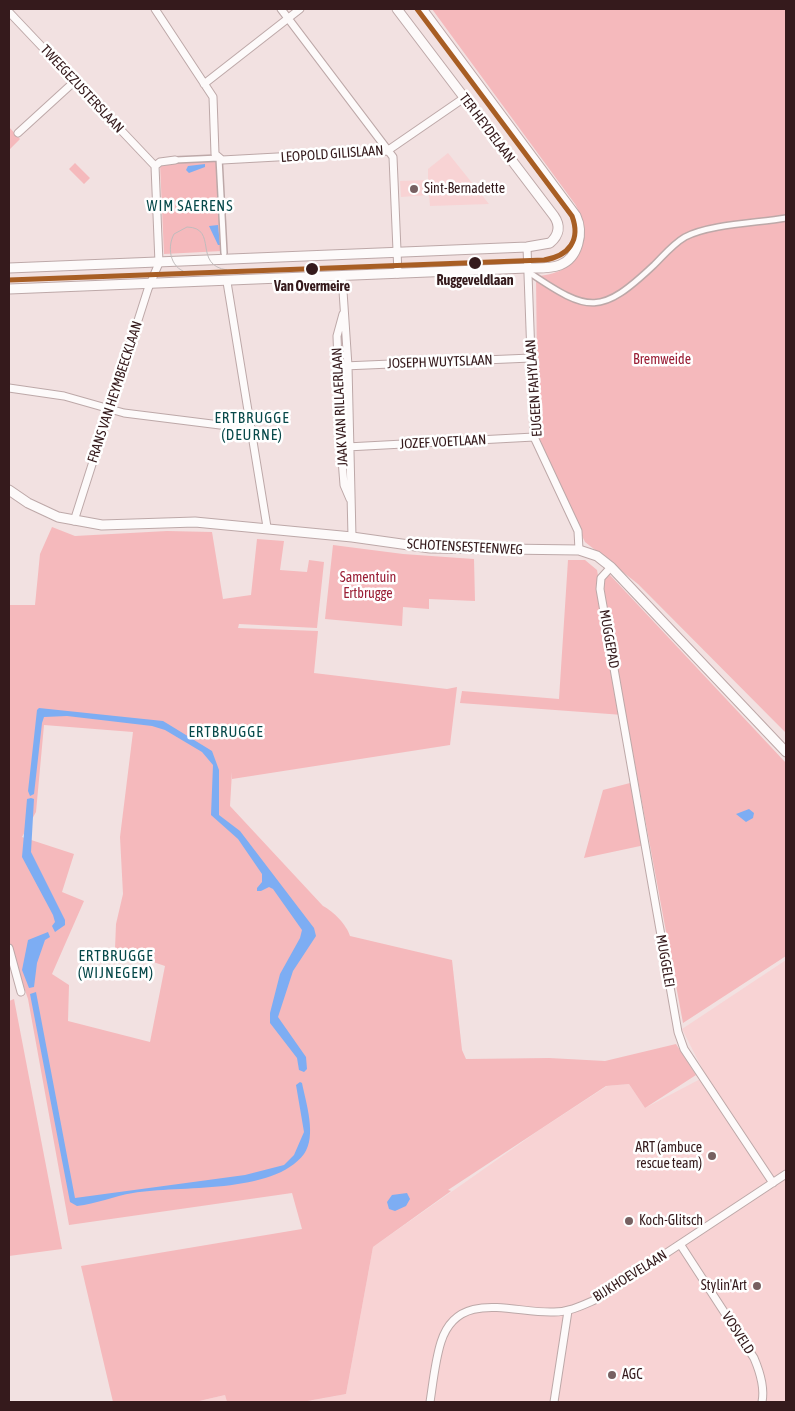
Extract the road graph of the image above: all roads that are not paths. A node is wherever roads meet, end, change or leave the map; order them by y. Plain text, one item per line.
1 (155, 9) edge
2 (281, 9) edge
3 (300, 9) edge
4 (397, 9) edge
5 (422, 9) edge
6 (9, 12) edge
7 (288, 18) junction
8 (75, 81) junction
9 (204, 84) junction
10 (464, 98) junction
11 (18, 133) dead end
12 (387, 151) junction
13 (217, 156) junction
14 (175, 160) joint
15 (155, 166) junction
16 (786, 218) edge
17 (527, 247) junction
18 (397, 252) junction
19 (224, 256) junction
20 (160, 263) junction
21 (9, 268) edge
22 (528, 271) junction
23 (398, 274) junction
24 (342, 276) junction
25 (226, 282) junction
26 (150, 285) junction
27 (9, 289) edge
28 (344, 309) junction
29 (531, 358) junction
30 (338, 366) junction
31 (348, 366) junction
32 (9, 388) edge
33 (110, 408) junction
34 (252, 429) junction
35 (534, 437) junction
36 (342, 447) junction
37 (351, 447) junction
38 (9, 490) edge
39 (353, 504) junction
40 (74, 522) junction
41 (267, 527) junction
42 (352, 537) junction
43 (579, 550) junction
44 (611, 567) junction
45 (623, 715) joint
46 (786, 752) edge
47 (9, 948) edge
48 (21, 992) dead end
49 (786, 1174) edge
50 (773, 1183) junction
51 (680, 1244) junction
52 (568, 1311) junction
53 (430, 1402) edge
54 (554, 1402) edge
55 (762, 1402) edge

1 - 9 street
2 - 7 street
3 - 7 street
4 - 10 street, TER HEYDELAAN
5 - 22 street, TER HEYDELAAN
6 - 8 street, TWEEGEZUSTERSLAAN
7 - 9 street
7 - 12 street
8 - 11 street
8 - 15 street, TWEEGEZUSTERSLAAN
9 - 13 street
10 - 12 street, LEOPOLD GILISLAAN
10 - 17 street, TER HEYDELAAN
12 - 13 street, LEOPOLD GILISLAAN
12 - 18 street
13 - 14 street
13 - 19 street
14 - 15 street
15 - 20 street
16 - 22 street
17 - 18 street
17 - 22 street, EUGEEN FAHYLAAN
18 - 19 street
18 - 23 street
19 - 20 street
20 - 21 street
20 - 26 street, FRANS VAN HEYMBEECKLAAN
22 - 23 street
22 - 29 street, EUGEEN FAHYLAAN
23 - 24 street
24 - 25 street
24 - 28 street, JAAK VAN RILLAERLAAN
25 - 26 street
25 - 34 street
26 - 27 street
26 - 33 street, FRANS VAN HEYMBEECKLAAN
28 - 30 street, JAAK VAN RILLAERLAAN
28 - 31 street, JAAK VAN RILLAERLAAN
29 - 31 street, JOSEPH WUYTSLAAN
29 - 35 street, EUGEEN FAHYLAAN
30 - 31 street, JOSEPH WUYTSLAAN
30 - 36 street, JAAK VAN RILLAERLAAN
31 - 37 street, JAAK VAN RILLAERLAAN
32 - 33 street
33 - 34 street
33 - 40 street, FRANS VAN HEYMBEECKLAAN
34 - 41 street
35 - 37 street, JOZEF VOETLAAN
35 - 43 street, EUGEEN FAHYLAAN
36 - 37 street, JOZEF VOETLAAN
36 - 39 street, JAAK VAN RILLAERLAAN
37 - 39 street, JAAK VAN RILLAERLAAN
38 - 40 street, SCHOTENSESTEENWEG
39 - 42 street, JAAK VAN RILLAERLAAN
40 - 41 street, SCHOTENSESTEENWEG
41 - 42 street, SCHOTENSESTEENWEG
42 - 43 street, SCHOTENSESTEENWEG
43 - 44 street, SCHOTENSESTEENWEG
44 - 45 street, MUGGEPAD
44 - 46 street, SCHOTENSESTEENWEG
45 - 50 street, MUGGELEI
47 - 48 street
49 - 50 street, BIJKHOEVELAAN
50 - 51 street, BIJKHOEVELAAN
51 - 52 street, BIJKHOEVELAAN
51 - 55 street, VOSVELD
52 - 53 street, BIJKHOEVELAAN
52 - 54 street

